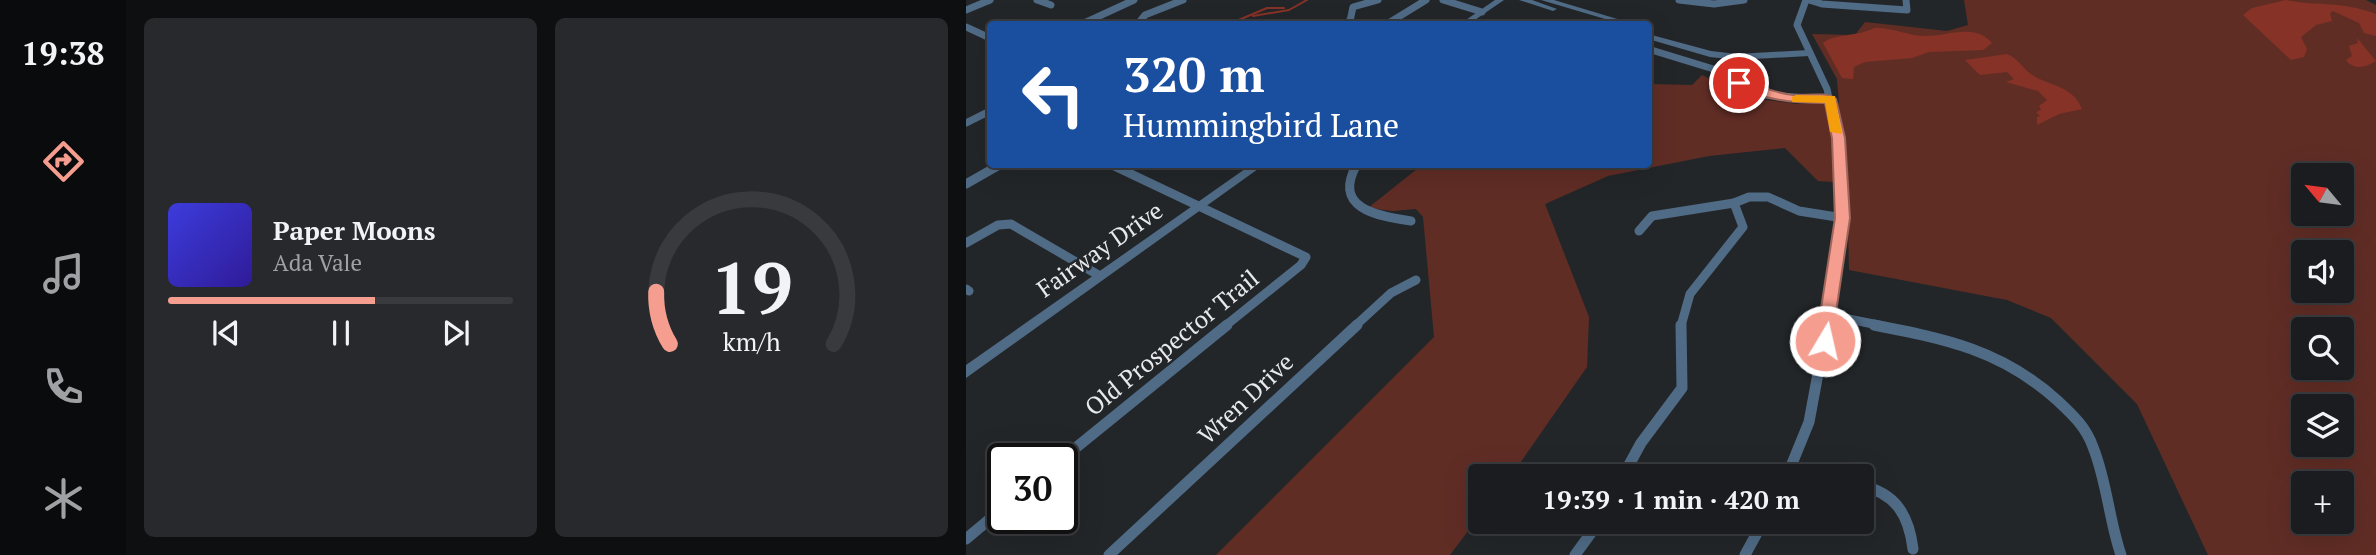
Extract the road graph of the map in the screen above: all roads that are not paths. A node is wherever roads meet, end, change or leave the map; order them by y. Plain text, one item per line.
1 (990, 0) edge
2 (1037, 0) edge
3 (1134, 0) edge
4 (1183, 0) edge
5 (1378, 0) edge
6 (1426, 0) edge
7 (1443, 0) edge
8 (1500, 0) edge
9 (1523, 0) edge
10 (1545, 0) edge
11 (1679, 0) edge
12 (1744, 0) edge
13 (1807, 0) edge
14 (1906, 0) edge
15 (1051, 5) dead end
16 (966, 10) edge
17 (1482, 12) junction
18 (1088, 21) edge
19 (1140, 21) edge
20 (1350, 21) edge
21 (1392, 21) edge
22 (1468, 21) edge
23 (1597, 21) edge
24 (1619, 21) edge
25 (966, 27) edge
26 (1652, 31) edge
27 (987, 37) edge
28 (1652, 37) edge
29 (1652, 50) edge
30 (1807, 50) junction
31 (1830, 99) junction
32 (987, 113) edge
33 (966, 124) edge
34 (994, 168) edge
35 (1118, 168) edge
36 (1254, 168) edge
37 (1354, 168) edge
38 (966, 184) edge
39 (1734, 203) junction
40 (1198, 208) junction
41 (1843, 218) junction
42 (1411, 221) dead end
43 (1639, 231) dead end
44 (966, 243) edge
45 (1100, 276) junction
46 (1416, 279) dead end
47 (1829, 315) junction
48 (966, 372) edge
49 (1078, 447) edge
50 (1630, 464) edge
51 (1793, 464) edge
52 (1874, 487) edge
53 (987, 521) edge
54 (1592, 534) edge
55 (1756, 534) edge
56 (966, 539) edge
57 (1913, 550) dead end
58 (1582, 552) edge
59 (1109, 555) edge
60 (1745, 555) edge
61 (2121, 555) edge

1 - 16 street
2 - 15 street
3 - 18 street
4 - 19 street
5 - 20 street
6 - 21 street
7 - 17 street
8 - 17 street
9 - 23 street
10 - 24 street
11 - 12 street
13 - 14 street
13 - 30 street
17 - 22 street
25 - 27 street
26 - 30 street
28 - 30 street
29 - 31 street
30 - 31 street
31 - 41 street
32 - 33 street
34 - 38 street
35 - 40 street
36 - 40 street, Fairway Drive
37 - 42 street
39 - 41 street
39 - 43 street
39 - 50 street
40 - 45 street, Fairway Drive
40 - 49 street, Old Prospector Trail
41 - 47 street
44 - 45 street
45 - 48 street, Fairway Drive
46 - 59 street, Wren Drive
47 - 51 street
47 - 61 street
52 - 57 street
53 - 56 street
54 - 58 street
55 - 60 street

